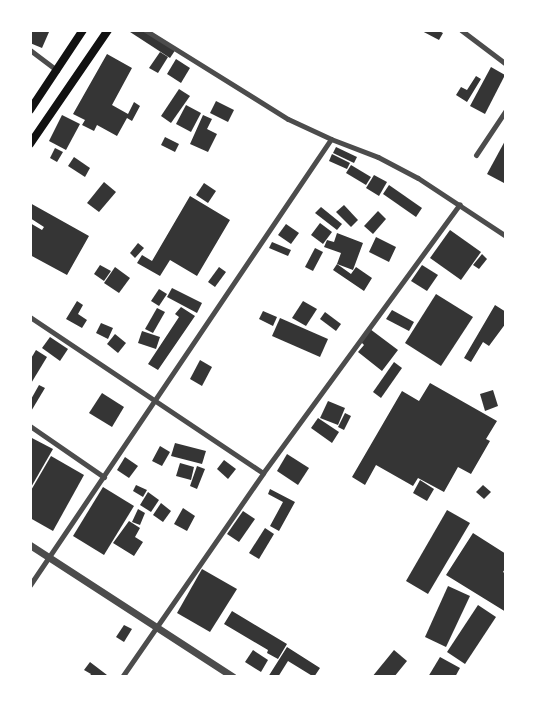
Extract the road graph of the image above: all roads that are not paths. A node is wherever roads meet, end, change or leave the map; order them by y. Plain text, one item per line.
1 (83, 30) edge
2 (108, 30) edge
3 (145, 30) edge
4 (461, 30) edge
5 (30, 50) edge
6 (506, 64) edge
7 (57, 70) junction
8 (30, 110) edge
9 (506, 110) edge
10 (331, 140) junction
11 (30, 144) edge
12 (476, 155) dead end
13 (460, 204) junction
14 (506, 236) edge
15 (30, 317) edge
16 (154, 402) junction
17 (30, 426) edge
18 (263, 473) junction
19 (104, 477) junction
20 (30, 545) edge
21 (49, 557) junction
22 (30, 585) edge
23 (155, 627) junction
24 (122, 677) edge
25 (232, 677) edge

1 - 7 main road
2 - 11 main road
3 - 10 street
4 - 6 street
5 - 7 street
7 - 8 main road
9 - 12 street
10 - 13 street
10 - 16 street
13 - 14 street
13 - 18 street
15 - 16 street
16 - 18 street
16 - 19 street
17 - 19 street
18 - 23 street
19 - 21 street
20 - 21 street
21 - 22 street
21 - 23 street
23 - 24 street
23 - 25 street

